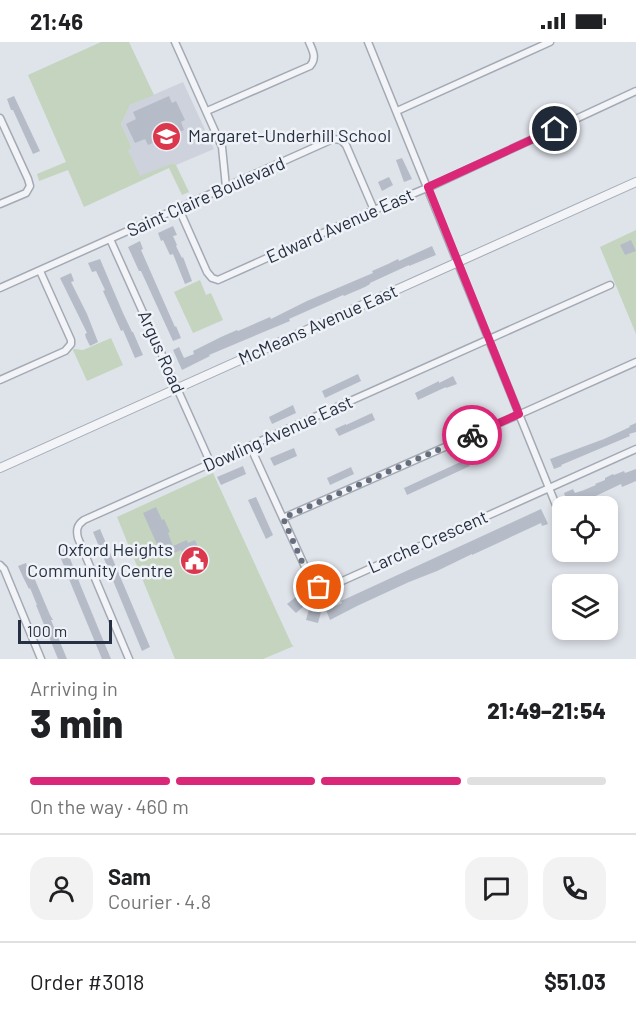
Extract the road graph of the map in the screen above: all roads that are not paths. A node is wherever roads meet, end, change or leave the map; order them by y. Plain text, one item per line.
1 (176, 42) edge
2 (309, 42) edge
3 (368, 42) edge
4 (550, 42) edge
5 (636, 91) edge
6 (207, 111) junction
7 (397, 111) junction
8 (0, 118) edge
9 (636, 182) edge
10 (226, 187) junction
11 (428, 187) junction
12 (0, 204) edge
13 (179, 209) junction
14 (374, 210) junction
15 (110, 239) junction
16 (458, 262) junction
17 (40, 271) junction
18 (610, 285) dead end
19 (0, 288) edge
20 (489, 339) junction
21 (636, 362) edge
22 (0, 380) edge
23 (177, 388) junction
24 (519, 414) junction
25 (250, 446) junction
26 (636, 449) edge
27 (211, 464) junction
28 (0, 468) edge
29 (549, 488) junction
30 (552, 496) edge
31 (283, 518) junction
32 (0, 565) edge
33 (41, 659) edge
34 (129, 659) edge

1 - 6 street
2 - 6 street
3 - 7 street
4 - 7 street
5 - 11 street, Edward Avenue East
6 - 10 street
7 - 11 street
8 - 12 street
9 - 16 street, McMeans Avenue East
10 - 13 street, Saint Claire Boulevard
10 - 14 street, Saint Claire Boulevard
11 - 14 street, Edward Avenue East
11 - 16 street
13 - 14 street, Edward Avenue East
13 - 15 street, Saint Claire Boulevard
15 - 17 street, Saint Claire Boulevard
15 - 23 street, Argus Road
16 - 20 street
16 - 23 street, McMeans Avenue East
17 - 19 street, Saint Claire Boulevard
17 - 22 street
18 - 20 street, Dowling Avenue East
20 - 24 street
20 - 25 street, Dowling Avenue East
21 - 24 street
23 - 27 street, Argus Road
23 - 28 street, McMeans Avenue East
24 - 29 street
24 - 31 street
25 - 27 street, Dowling Avenue East
25 - 31 street, Larche Crescent
26 - 29 street, Larche Crescent
27 - 34 street, Dowling Avenue East
29 - 30 street
29 - 31 street, Larche Crescent
32 - 33 street

